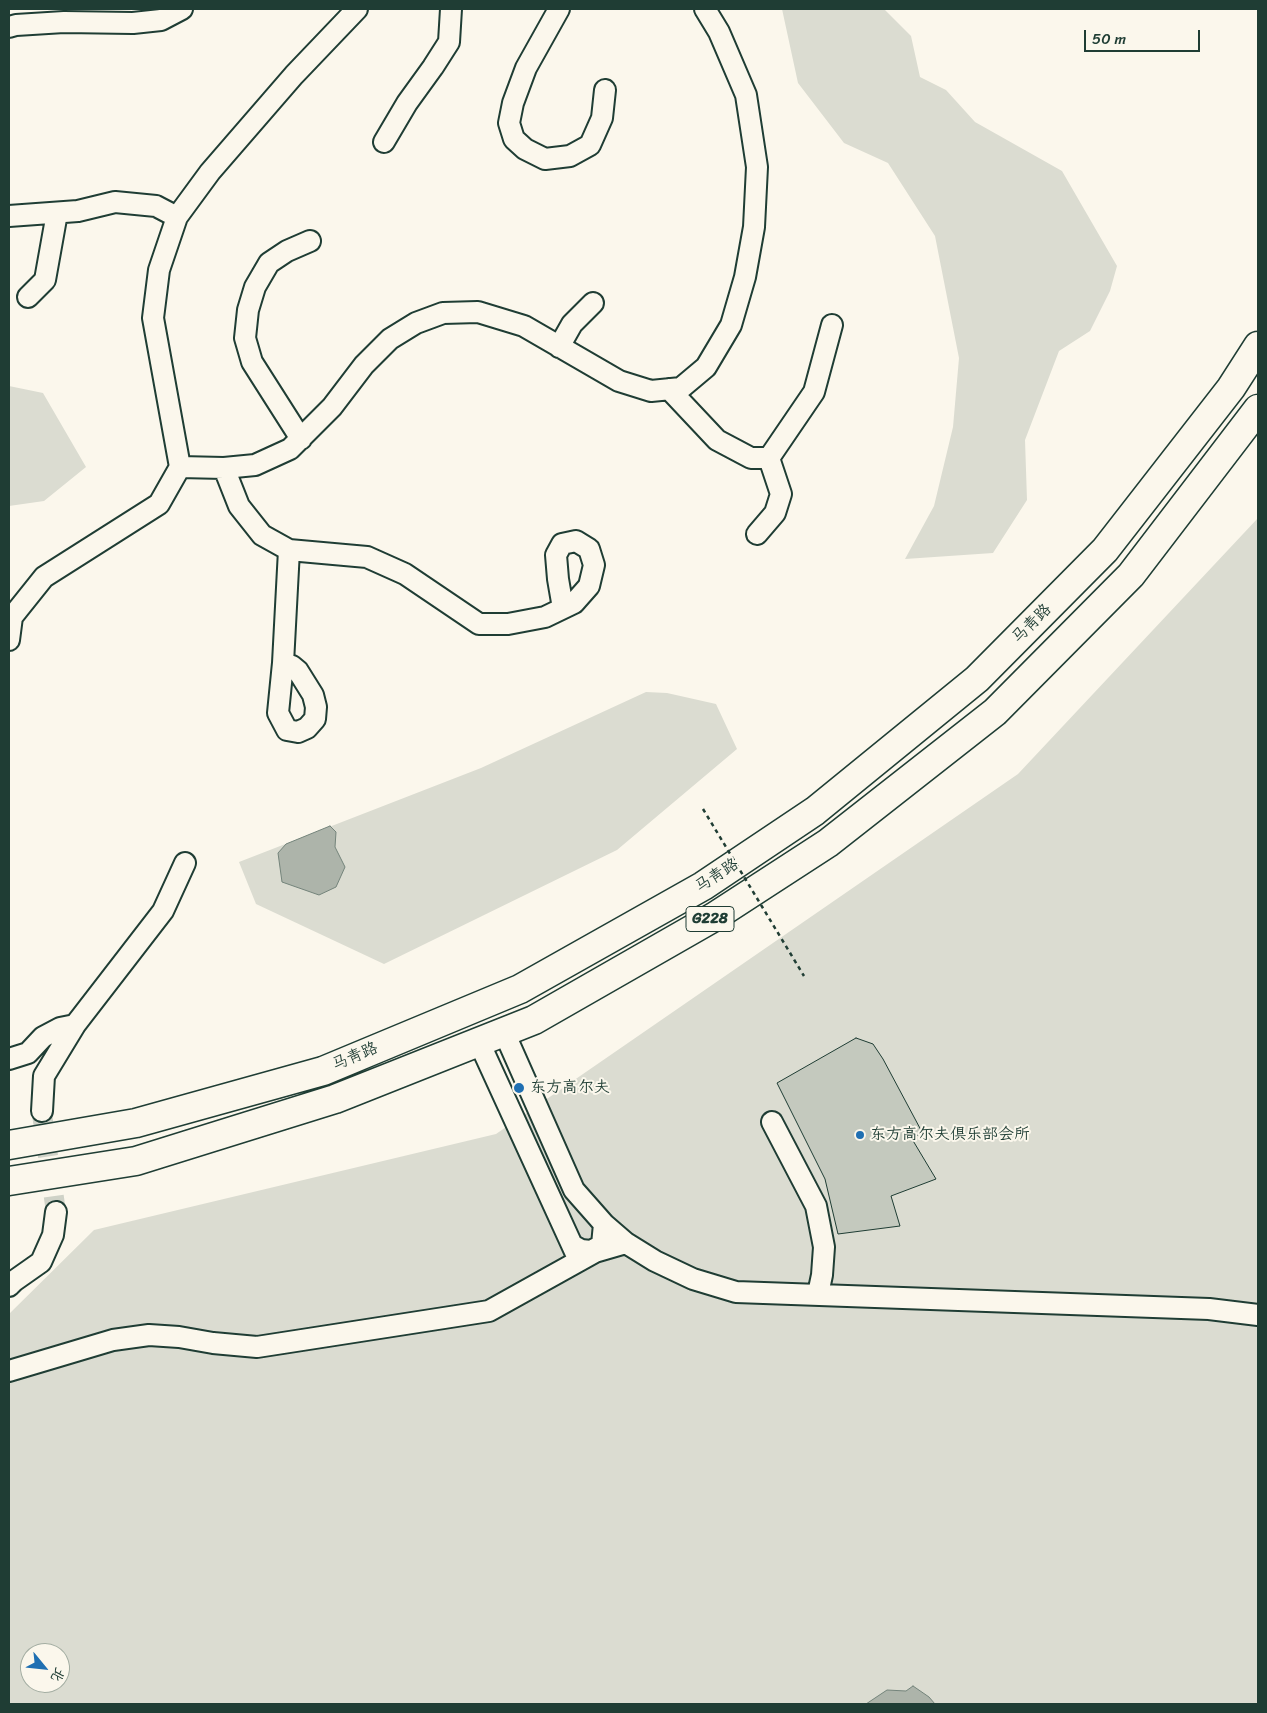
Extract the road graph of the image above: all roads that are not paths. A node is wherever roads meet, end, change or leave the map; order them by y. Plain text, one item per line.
1 (182, 9) edge
2 (357, 9) edge
3 (452, 9) edge
4 (559, 9) edge
5 (705, 9) edge
6 (47, 16) edge
7 (9, 27) edge
8 (605, 90) dead end
9 (384, 142) dead end
10 (57, 213) junction
11 (9, 216) edge
12 (177, 217) junction
13 (310, 241) dead end
14 (28, 297) dead end
15 (593, 303) dead end
16 (832, 325) dead end
17 (1258, 346) edge
18 (559, 347) junction
19 (669, 389) junction
20 (1258, 410) edge
21 (300, 439) junction
22 (769, 458) junction
23 (180, 467) junction
24 (224, 468) junction
25 (757, 534) dead end
26 (289, 550) junction
27 (563, 608) dead end
28 (9, 640) edge
29 (283, 664) dead end
30 (185, 864) dead end
31 (75, 1025) junction
32 (504, 1032) junction
33 (479, 1042) junction
34 (9, 1059) edge
35 (42, 1111) tunnel mouth
36 (772, 1122) dead end
37 (9, 1145) edge
38 (9, 1180) edge
39 (56, 1212) tunnel mouth
40 (604, 1224) junction
41 (626, 1243) junction
42 (576, 1252) junction
43 (9, 1286) edge
44 (818, 1294) junction
45 (1258, 1315) edge
46 (9, 1372) edge

1 - 6 lane
2 - 12 lane
3 - 9 lane
4 - 8 lane
5 - 19 lane
6 - 7 lane
10 - 11 lane
10 - 12 lane
10 - 14 lane
12 - 23 lane
13 - 21 lane
15 - 18 lane
16 - 22 lane
17 - 37 highway, 马青路 / G228
18 - 19 lane
18 - 21 lane
19 - 22 lane
20 - 32 highway, 马青路 / G228
21 - 24 lane
22 - 25 lane
23 - 24 lane
23 - 28 lane
24 - 26 lane
26 - 27 lane
26 - 29 lane
30 - 31 lane
31 - 34 lane
31 - 35 lane
32 - 33 highway, 马青路 / G228
32 - 40 lane
33 - 38 highway, 马青路 / G228
33 - 42 lane
36 - 44 lane
39 - 43 lane
40 - 41 lane
40 - 42 lane
41 - 42 lane
41 - 44 lane
42 - 46 lane
44 - 45 lane

